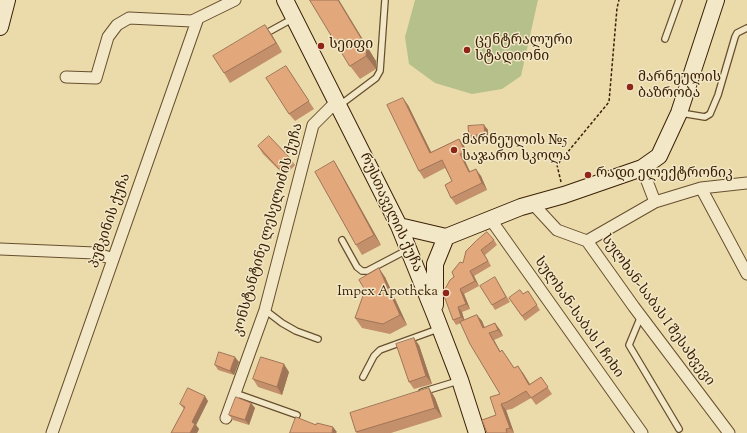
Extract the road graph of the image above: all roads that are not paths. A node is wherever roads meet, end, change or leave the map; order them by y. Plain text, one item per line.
1 (7, 0) edge
2 (235, 0) edge
3 (285, 0) edge
4 (385, 0) edge
5 (679, 0) edge
6 (716, 0) edge
7 (198, 18) junction
8 (294, 18) junction
9 (0, 27) edge
10 (747, 28) edge
11 (261, 36) edge
12 (665, 39) dead end
13 (66, 78) dead end
14 (337, 104) junction
15 (678, 113) junction
16 (642, 168) junction
17 (747, 183) edge
18 (701, 188) junction
19 (655, 202) junction
20 (533, 204) junction
21 (491, 220) junction
22 (399, 226) junction
23 (446, 237) junction
24 (342, 240) dead end
25 (587, 241) junction
26 (0, 249) edge
27 (409, 249) junction
28 (113, 259) junction
29 (747, 274) edge
30 (265, 310) junction
31 (641, 316) junction
32 (438, 321) junction
33 (318, 339) dead end
34 (363, 377) dead end
35 (460, 380) junction
36 (235, 393) junction
37 (415, 394) edge
38 (296, 415) dead end
39 (226, 418) dead end
40 (679, 429) dead end
41 (52, 433) edge
42 (476, 433) edge
43 (642, 433) edge
44 (728, 433) edge

1 - 9 street
2 - 7 street
3 - 8 street, რუსთაველის ქუჩა
4 - 14 lane
5 - 12 lane
6 - 15 street
7 - 13 street
7 - 28 street, პუშკინის ქუჩა
8 - 11 lane
8 - 14 street, რუსთაველის ქუჩა
10 - 15 lane
14 - 22 street, რუსთაველის ქუჩა
14 - 30 street, კონსტანტინე ლესელიძის ქუჩა
15 - 16 street
16 - 19 street
16 - 20 street
17 - 18 street
18 - 19 street
18 - 29 street
19 - 25 street
20 - 21 street
20 - 25 street, სულხან-საბას I შესახვევი
21 - 23 street
21 - 43 street, სულხან-საბას I ჩიხი
22 - 23 street
22 - 27 street, რუსთაველის ქუჩა
23 - 32 street
24 - 27 lane
25 - 31 street, სულხან-საბას I შესახვევი
26 - 28 street
27 - 32 street, რუსთაველის ქუჩა
28 - 41 street, პუშკინის ქუჩა
30 - 33 lane
30 - 36 street, კონსტანტინე ლესელიძის ქუჩა
31 - 40 lane
31 - 44 street, სულხან-საბას I შესახვევი
32 - 34 lane
32 - 35 street, რუსთაველის ქუჩა
35 - 37 lane
35 - 42 street, რუსთაველის ქუჩა
36 - 38 lane
36 - 39 street, კონსტანტინე ლესელიძის ქუჩა

